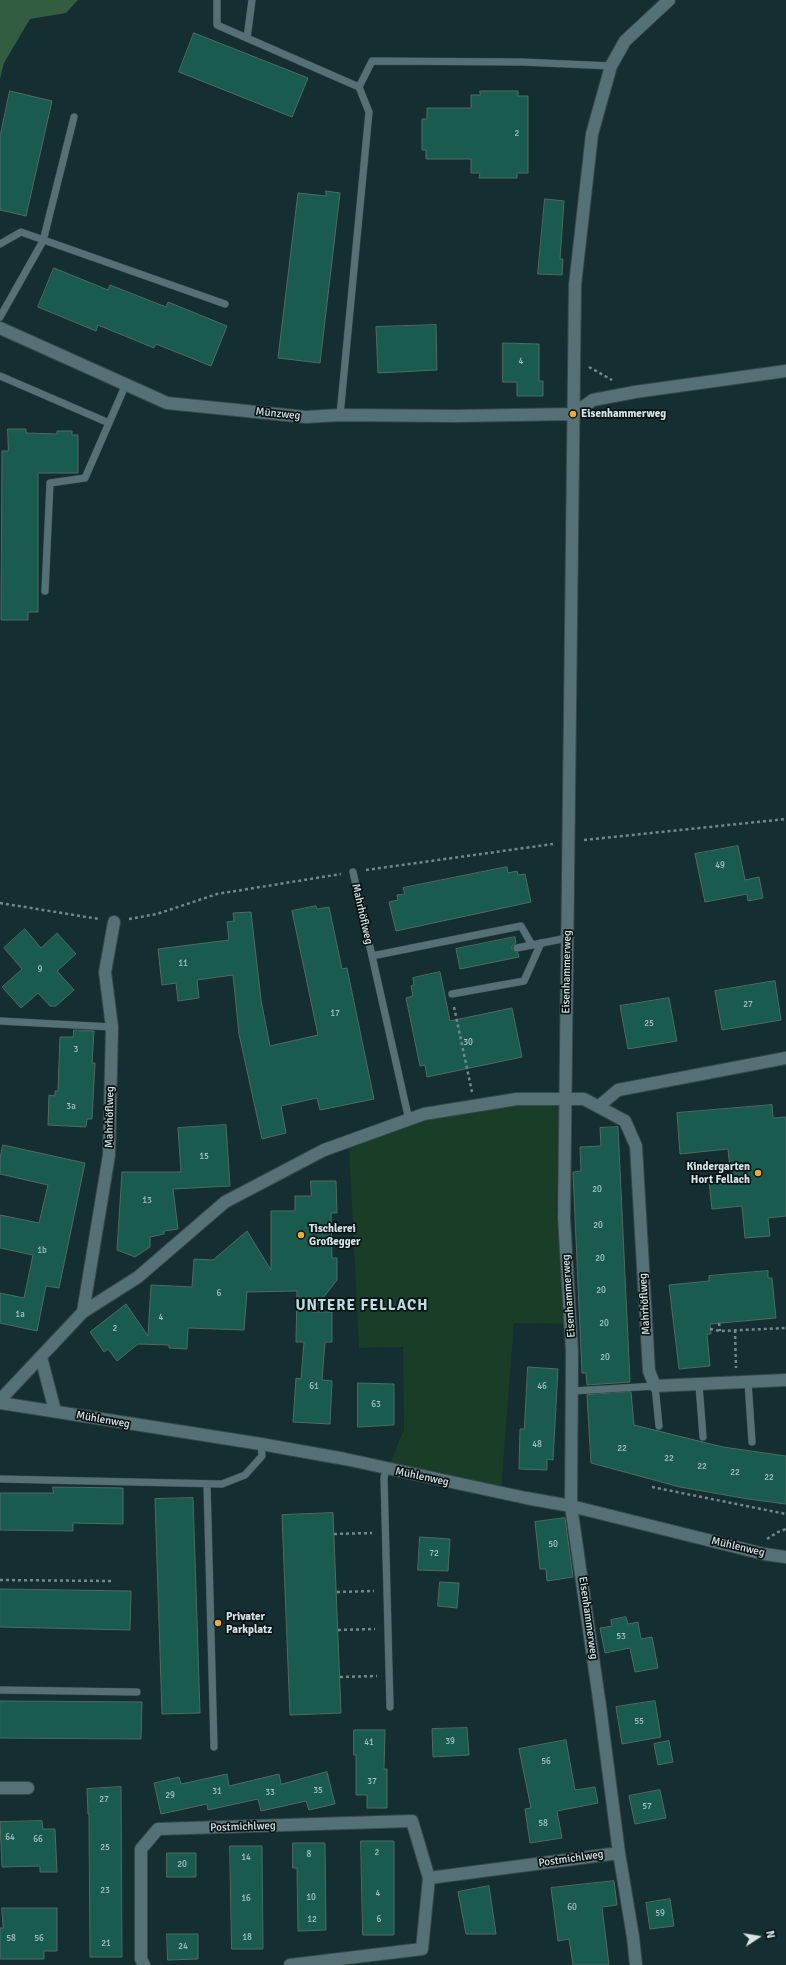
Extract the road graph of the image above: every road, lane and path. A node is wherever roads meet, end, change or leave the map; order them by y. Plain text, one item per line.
1 (218, 0) edge
2 (252, 0) edge
3 (669, 0) edge
4 (247, 38) junction
5 (611, 66) junction
6 (359, 87) junction
7 (74, 117) dead end
8 (43, 241) junction
9 (0, 244) edge
10 (225, 304) dead end
11 (0, 317) edge
12 (0, 328) edge
13 (574, 359) junction
14 (786, 371) edge
15 (773, 373) junction
16 (786, 375) edge
17 (0, 376) edge
18 (126, 384) junction
19 (635, 392) junction
20 (573, 414) junction
21 (340, 415) junction
22 (109, 423) junction
23 (45, 591) dead end
24 (786, 819) edge
25 (568, 842) junction
26 (352, 872) dead end
27 (0, 903) edge
28 (114, 922) joint
29 (567, 938) junction
30 (541, 943) junction
31 (532, 945) junction
32 (517, 948) dead end
33 (372, 956) junction
34 (452, 994) joint
35 (0, 1021) edge
36 (112, 1027) junction
37 (786, 1058) edge
38 (565, 1099) junction
39 (476, 1106) junction
40 (599, 1106) junction
41 (409, 1120) junction
42 (83, 1312) junction
43 (720, 1323) dead end
44 (786, 1328) edge
45 (710, 1329) dead end
46 (735, 1330) junction
47 (720, 1331) junction
48 (41, 1357) junction
49 (786, 1380) edge
50 (742, 1382) junction
51 (699, 1384) junction
52 (656, 1386) junction
53 (572, 1391) junction
54 (0, 1400) edge
55 (0, 1404) edge
56 (55, 1411) junction
57 (658, 1426) dead end
58 (703, 1437) dead end
59 (752, 1442) dead end
60 (261, 1444) junction
61 (386, 1469) junction
62 (0, 1479) edge
63 (207, 1484) junction
64 (652, 1487) dead end
65 (571, 1506) junction
66 (786, 1514) edge
67 (786, 1529) edge
68 (385, 1533) junction
69 (334, 1534) dead end
70 (766, 1541) dead end
71 (786, 1557) edge
72 (0, 1580) edge
73 (112, 1581) dead end
74 (387, 1591) junction
75 (337, 1592) dead end
76 (388, 1629) junction
77 (338, 1630) dead end
78 (389, 1676) junction
79 (340, 1677) dead end
80 (0, 1690) edge
81 (137, 1692) dead end
82 (390, 1707) dead end
83 (214, 1747) dead end
84 (0, 1788) edge
85 (28, 1788) dead end
86 (619, 1853) junction
87 (429, 1878) junction
88 (144, 1965) edge
89 (290, 1965) edge
90 (636, 1965) edge

1 - 4 lane
2 - 4 lane
3 - 5 street, Eisenhammerweg
4 - 6 lane
5 - 6 lane
5 - 13 street, Eisenhammerweg
6 - 21 lane
7 - 8 lane
8 - 9 lane
8 - 10 lane
8 - 11 lane
12 - 18 street, Münzweg
13 - 19 path
13 - 20 street, Eisenhammerweg
14 - 15 street
15 - 16 lane
15 - 19 street
17 - 22 lane
18 - 21 street, Münzweg
18 - 22 lane
19 - 20 street
20 - 21 street, Münzweg
20 - 25 street, Eisenhammerweg
22 - 23 lane
24 - 25 path
25 - 29 street, Eisenhammerweg
26 - 33 lane, Mahrhöflweg
27 - 28 path
28 - 36 street, Mahrhöflweg
29 - 30 lane
29 - 38 street, Eisenhammerweg
30 - 31 lane
30 - 34 lane
31 - 32 lane
31 - 33 lane
33 - 41 lane, Mahrhöflweg
34 - 39 path
35 - 36 lane
36 - 42 street, Mahrhöflweg
37 - 40 street
38 - 39 street, Mahrhöflweg
38 - 40 street, Mahrhöflweg
38 - 53 street, Eisenhammerweg
39 - 41 street, Mahrhöflweg
40 - 52 street, Mahrhöflweg
41 - 42 street, Mahrhöflweg
42 - 48 street, Mahrhöflweg
43 - 47 path
44 - 46 path
45 - 47 path
46 - 47 path
46 - 50 path
48 - 54 street, Mahrhöflweg
48 - 56 street
49 - 50 street
50 - 51 street
50 - 59 lane
51 - 52 street
51 - 58 lane
52 - 53 lane
52 - 57 lane
53 - 65 street, Eisenhammerweg
55 - 56 street, Mühlenweg
56 - 60 street, Mühlenweg
60 - 61 street, Mühlenweg
60 - 63 lane
61 - 65 street, Mühlenweg
61 - 68 lane
62 - 63 lane
63 - 83 lane
64 - 66 path
65 - 71 street, Mühlenweg
65 - 86 street, Eisenhammerweg
67 - 70 path
68 - 69 path
68 - 74 lane
72 - 73 path
74 - 75 path
74 - 76 lane
76 - 77 path
76 - 78 lane
78 - 79 path
78 - 82 lane
80 - 81 lane
84 - 85 street
86 - 87 street, Postmichlweg
86 - 90 street, Eisenhammerweg
87 - 88 street, Postmichlweg
87 - 89 street, Postmichlweg

